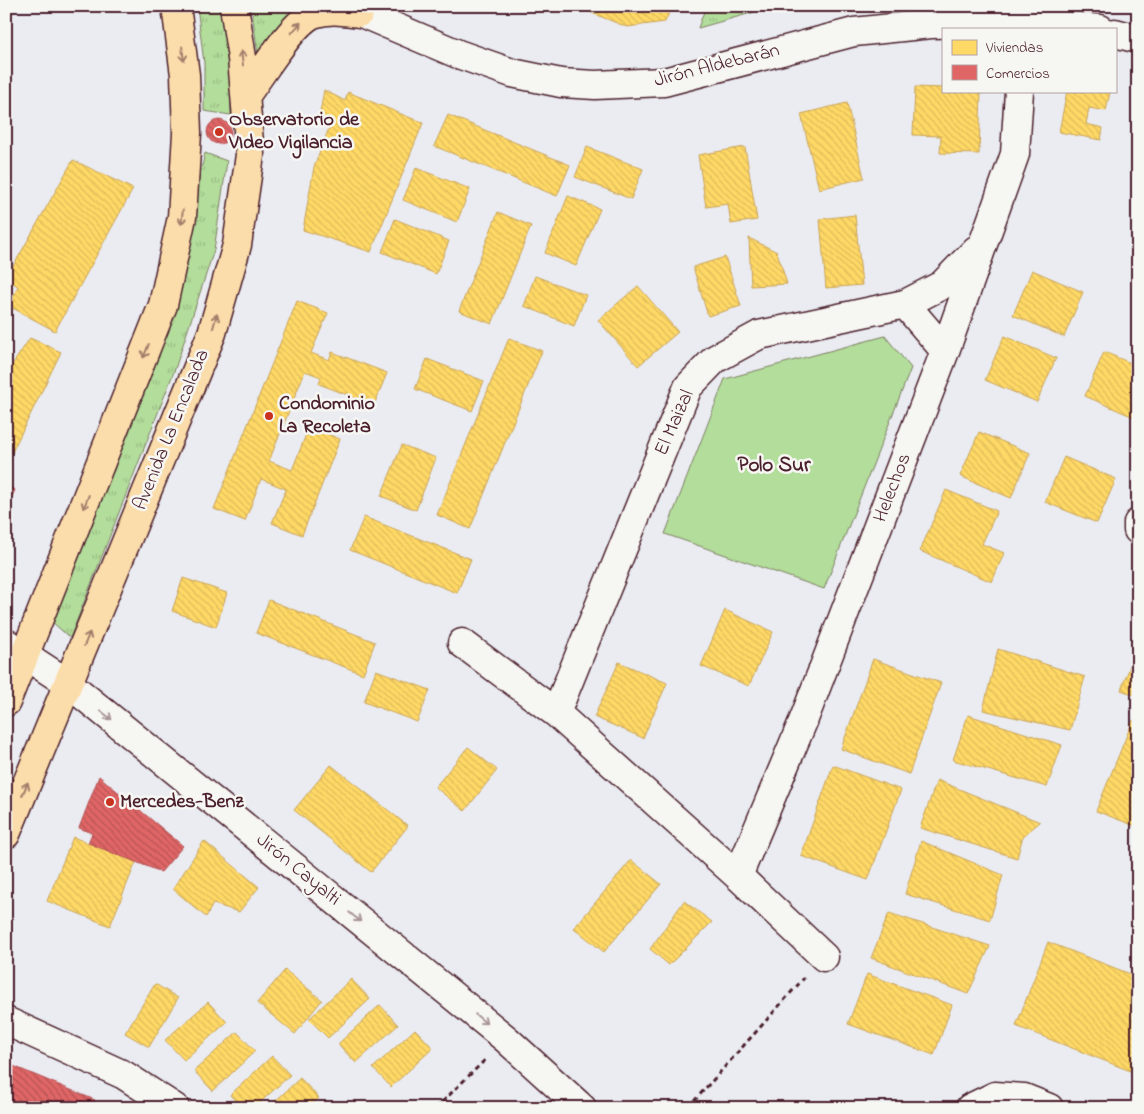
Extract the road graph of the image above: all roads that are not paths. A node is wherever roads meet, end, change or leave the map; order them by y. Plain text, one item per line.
1 (176, 6) edge
2 (234, 6) edge
3 (352, 10) edge
4 (1024, 26) edge
5 (1075, 28) edge
6 (1116, 33) edge
7 (1138, 39) edge
8 (1019, 92) edge
9 (246, 95) junction
10 (981, 245) junction
11 (905, 304) junction
12 (945, 351) junction
13 (1138, 523) edge
14 (1138, 530) edge
15 (462, 643) dead end
16 (16, 649) edge
17 (68, 684) junction
18 (6, 702) edge
19 (556, 713) junction
20 (6, 834) edge
21 (738, 876) junction
22 (824, 956) road end
23 (6, 1021) edge
24 (175, 1108) edge
25 (582, 1108) edge
26 (970, 1108) edge
27 (1048, 1108) edge

1 -> 16 main road
9 -> 2 main road, Avenida La Encalada
3 - 4 street, Jirón Aldebarán
9 -> 3 main road
4 - 5 street, Jirón Aldebarán
6 - 7 street
8 - 10 street, Helechos
17 -> 9 main road, Avenida La Encalada
10 - 11 street, El Maizal
10 - 12 street, Helechos
11 - 12 street
11 - 19 street, El Maizal
12 - 21 street, Helechos
13 - 14 street
15 - 19 street
16 - 17 street, Jirón Cayalti
16 - 18 main road
20 -> 17 main road, Avenida La Encalada
17 -> 25 street, Jirón Cayalti
19 - 21 street
21 - 22 street
23 - 24 street
26 - 27 street

